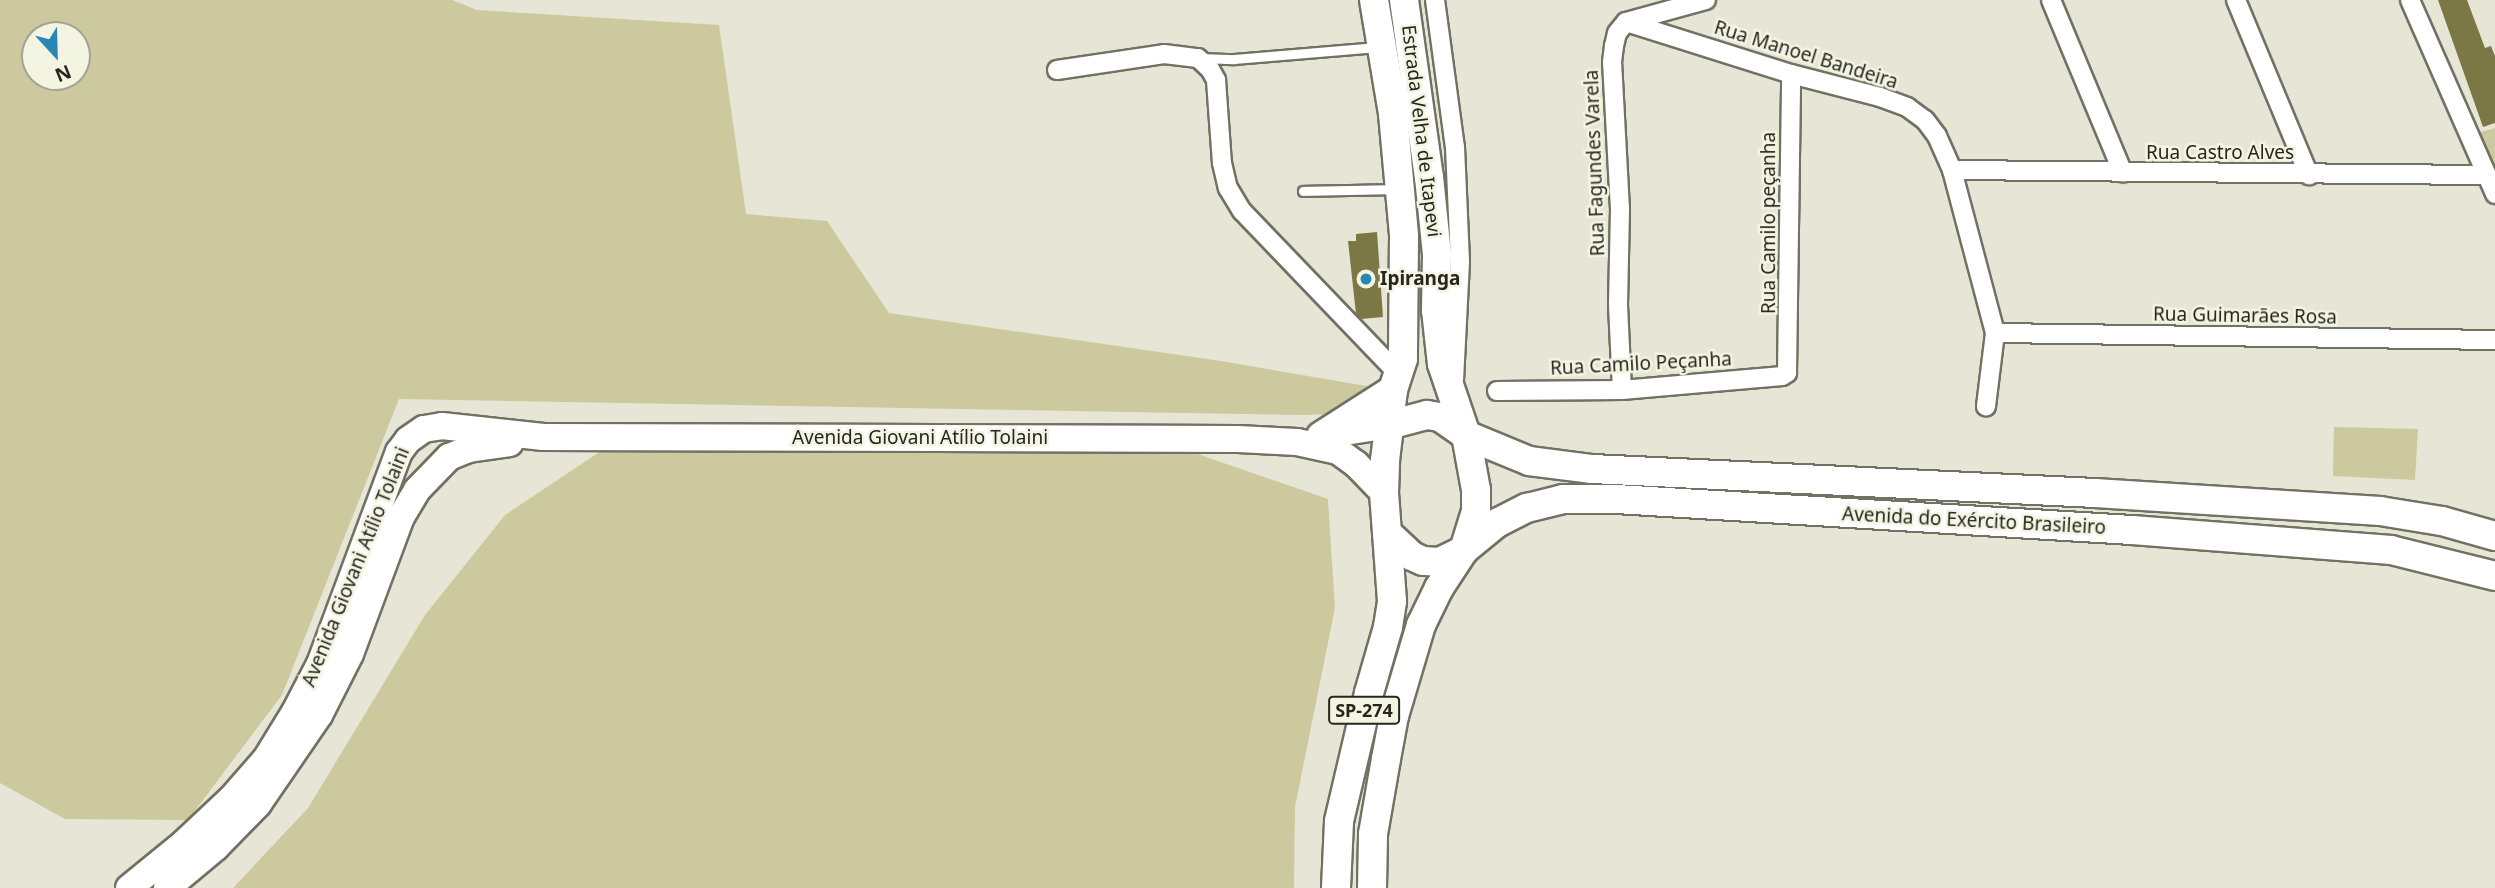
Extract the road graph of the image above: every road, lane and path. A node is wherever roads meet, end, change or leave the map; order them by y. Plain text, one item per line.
1 (1374, 0) edge
2 (1404, 0) edge
3 (1435, 0) edge
4 (1706, 0) edge
5 (2051, 0) edge
6 (2236, 0) edge
7 (2410, 0) edge
8 (1626, 22) junction
9 (1383, 47) junction
10 (1198, 58) junction
11 (1057, 70) dead end
12 (1791, 74) junction
13 (1952, 170) junction
14 (2123, 173) junction
15 (2309, 175) junction
16 (2487, 175) junction
17 (1400, 189) junction
18 (1303, 191) dead end
19 (2495, 194) edge
20 (1995, 333) junction
21 (2495, 340) edge
22 (1787, 373) joint
23 (1396, 383) junction
24 (1622, 390) junction
25 (1497, 391) dead end
26 (1455, 401) junction
27 (1986, 406) dead end
28 (1395, 422) junction
29 (1466, 435) junction
30 (542, 438) junction
31 (1309, 439) junction
32 (1384, 493) junction
33 (1387, 533) junction
34 (2495, 536) edge
35 (1464, 550) junction
36 (2495, 576) edge
37 (129, 888) edge
38 (167, 888) edge
39 (1336, 888) edge
40 (1372, 888) edge

1 - 9 main road, Estrada Velha de Itapevi
2 - 26 main road, Estrada Velha de Itapevi
3 - 26 street
4 - 8 street
5 - 14 street
6 - 15 street
7 - 16 street
8 - 12 street, Rua Manoel Bandeira
8 - 24 street, Rua Fagundes Varela
9 - 10 lane
9 - 17 main road, Estrada Velha de Itapevi
10 - 11 street
10 - 23 street
12 - 13 street, Rua Manoel Bandeira
12 - 22 street, Rua Camilo peçanha
13 - 14 street, Rua Castro Alves
13 - 20 street, Rua Manoel Bandeira
14 - 15 street, Rua Castro Alves
15 - 16 street, Rua Castro Alves
16 - 19 street
17 - 18 lane
17 - 23 main road, Estrada Velha de Itapevi
20 - 21 street, Rua Guimarães Rosa
20 - 27 street, Rua Manoel Bandeira
22 - 24 street, Rua Camilo Peçanha
23 - 28 main road, Estrada Velha de Itapevi
23 - 31 main road
24 - 25 street, Rua Camilo Peçanha
26 - 29 main road, Estrada Velha de Itapevi
28 - 29 main road
28 - 31 street
28 - 32 main road, Estrada Velha de Itapevi
29 - 34 main road, Avenida do Exército Brasileiro
29 - 35 main road, Estrada Velha de Itapevi
30 - 31 street, Avenida Giovani Atílio Tolaini
30 - 37 street, Avenida Giovani Atílio Tolaini
30 - 38 street, Avenida Giovani Atílio Tolaini
31 - 32 street
32 - 33 main road, Estrada Velha de Itapevi
33 - 35 main road
33 - 39 main road, Estrada Velha de Itapevi / SP-274
35 - 36 main road, Avenida do Exército Brasileiro
35 - 40 main road, Estrada Velha de Itapevi / SP-274

